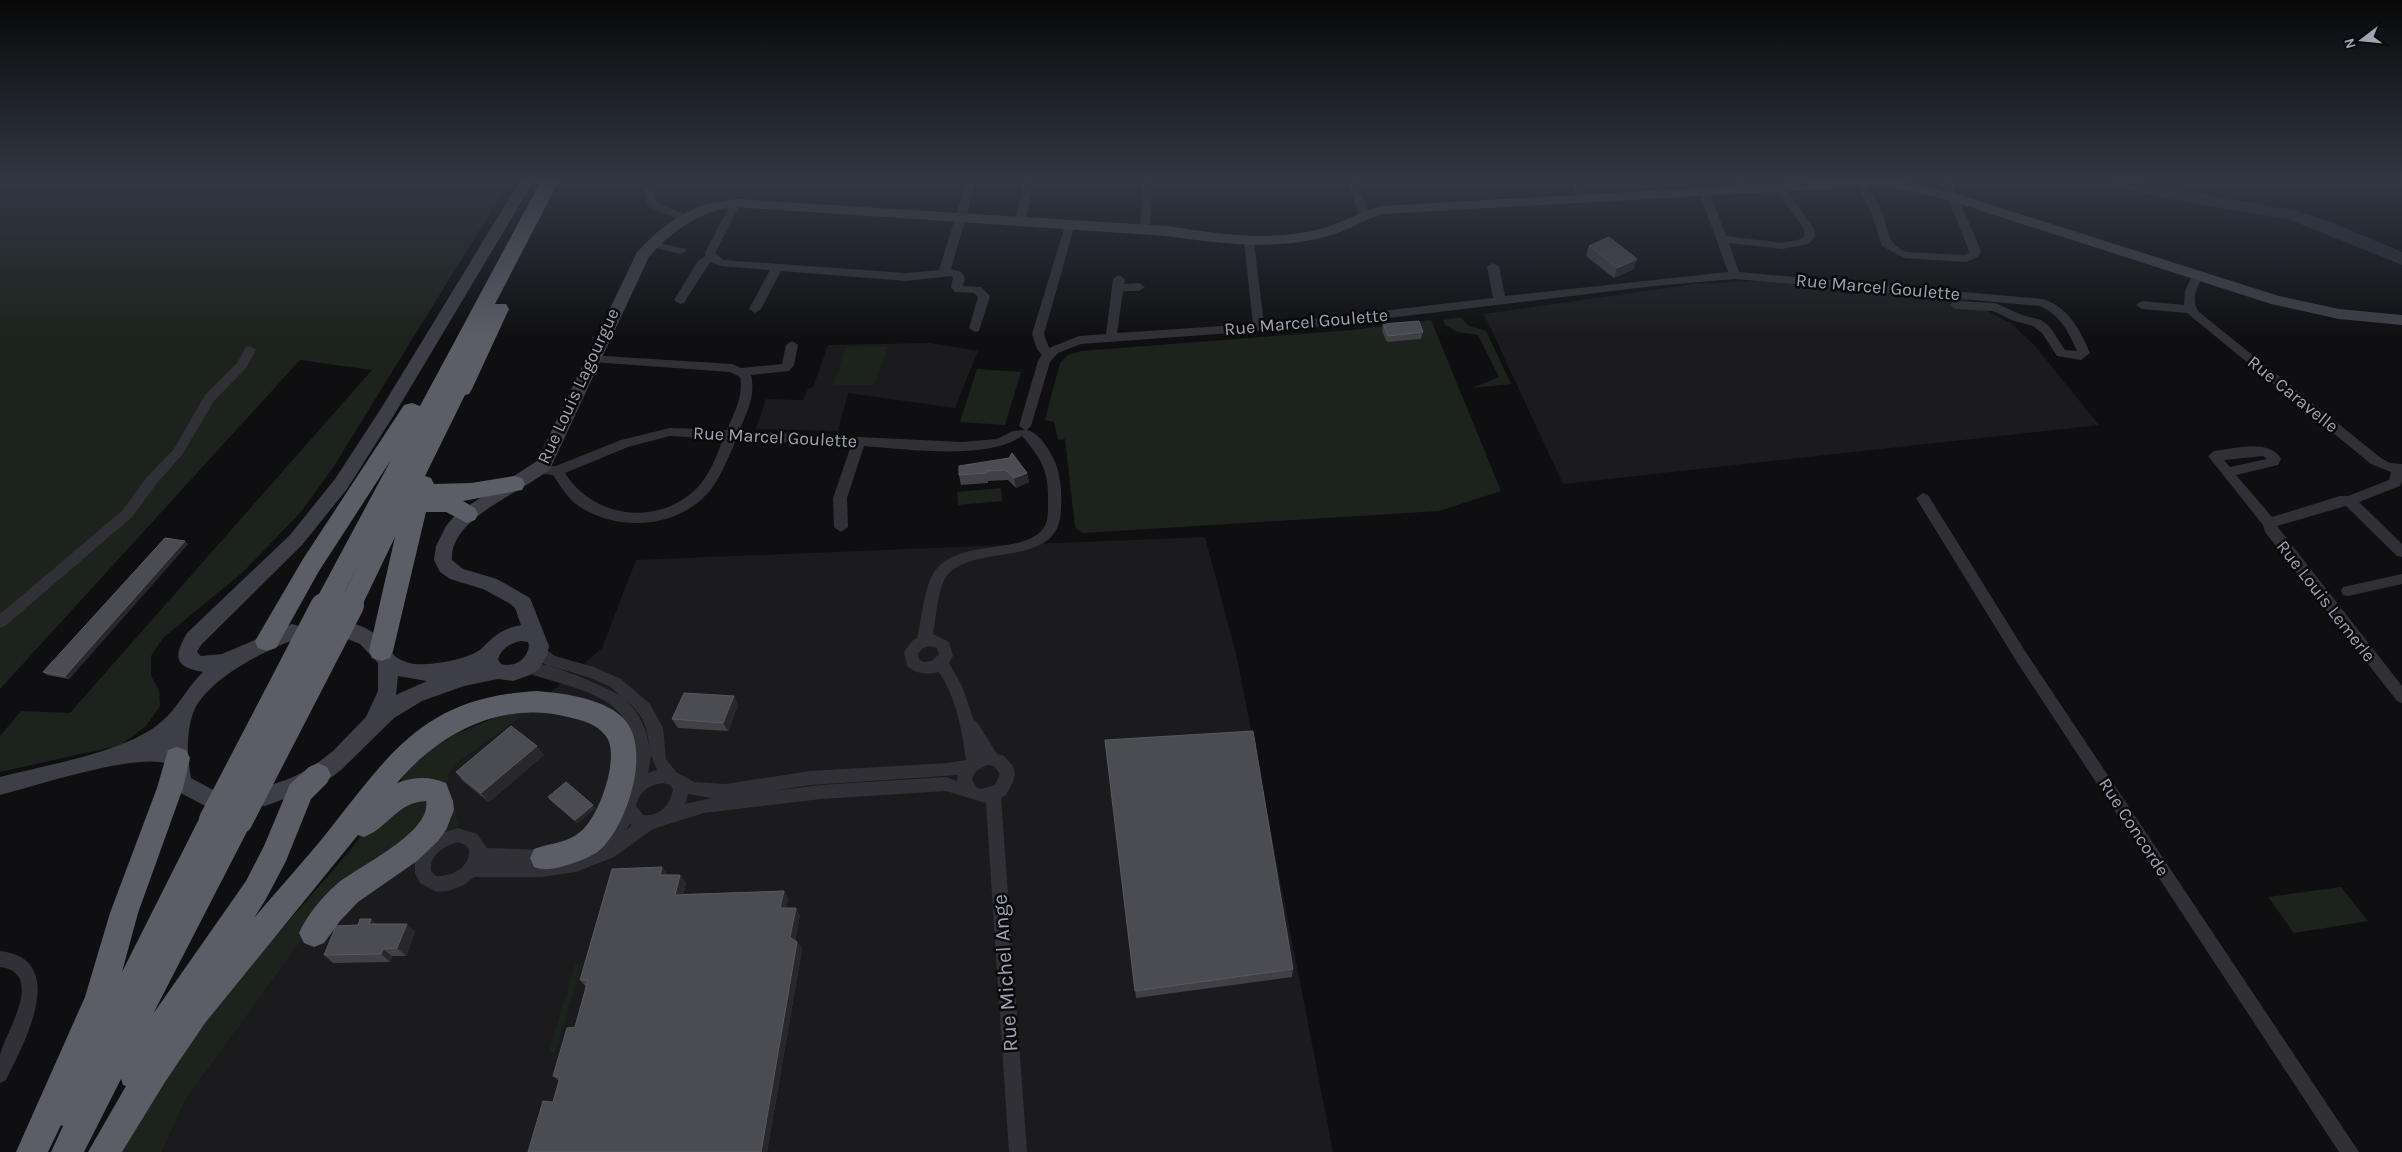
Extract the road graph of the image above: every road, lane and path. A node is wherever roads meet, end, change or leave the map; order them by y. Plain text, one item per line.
1 (495, 233) edge
2 (523, 233) edge
3 (537, 233) edge
4 (667, 233) edge
5 (720, 233) edge
6 (956, 233) edge
7 (1067, 233) edge
8 (1174, 233) edge
9 (1321, 233) edge
10 (1720, 233) edge
11 (1810, 233) edge
12 (1882, 233) edge
13 (1968, 233) edge
14 (2063, 233) edge
15 (1722, 239) junction
16 (1249, 242) junction
17 (651, 244) junction
18 (514, 250) junction
19 (682, 251) dead end
20 (710, 257) junction
21 (1493, 266) dead end
22 (777, 268) junction
23 (944, 272) junction
24 (1736, 275) junction
25 (2197, 276) junction
26 (510, 286) junction
27 (1139, 287) dead end
28 (680, 300) dead end
29 (1500, 302) junction
30 (1956, 305) dead end
31 (2142, 305) dead end
32 (755, 309) dead end
33 (2189, 309) junction
34 (2402, 320) edge
35 (1259, 326) junction
36 (974, 328) dead end
37 (1110, 337) junction
38 (792, 345) dead end
39 (250, 350) dead end
40 (1049, 354) junction
41 (592, 358) junction
42 (740, 372) junction
43 (1023, 431) junction
44 (731, 434) junction
45 (859, 442) junction
46 (2399, 469) edge
47 (538, 470) junction
48 (558, 471) junction
49 (2227, 472) dead end
50 (423, 484) junction
51 (514, 484) junction
52 (1924, 498) dead end
53 (2349, 501) junction
54 (414, 510) junction
55 (467, 514) junction
56 (2270, 524) junction
57 (841, 527) dead end
58 (2402, 552) edge
59 (2402, 579) edge
60 (2348, 591) dead end
61 (512, 595) junction
62 (221, 611) junction
63 (0, 622) edge
64 (347, 630) dead end
65 (292, 632) dead end
66 (504, 638) junction
67 (266, 641) junction
68 (931, 641) junction
69 (537, 644) junction
70 (238, 656) junction
71 (384, 656) junction
72 (492, 663) junction
73 (941, 663) junction
74 (526, 667) junction
75 (925, 669) junction
76 (956, 689) junction
77 (2402, 697) edge
78 (190, 702) junction
79 (968, 720) junction
80 (374, 722) junction
81 (127, 753) junction
82 (177, 758) junction
83 (991, 758) junction
84 (972, 764) junction
85 (318, 775) junction
86 (674, 780) junction
87 (639, 784) junction
88 (0, 786) edge
89 (970, 792) junction
90 (993, 795) junction
91 (265, 797) dead end
92 (220, 812) junction
93 (630, 813) junction
94 (670, 815) junction
95 (649, 823) junction
96 (479, 852) junction
97 (544, 858) junction
98 (470, 870) junction
99 (294, 892) junction
100 (314, 932) dead end
101 (0, 958) edge
102 (0, 1074) edge
103 (32, 1152) edge
104 (48, 1152) edge
105 (67, 1152) edge
106 (90, 1152) edge
107 (104, 1152) edge
108 (1018, 1152) edge
109 (2350, 1152) edge

1 - 62 main road
2 - 18 highway
3 - 26 highway
4 - 17 main road, Rue Louis Lagourgue
5 - 20 street
6 - 23 street
7 - 40 street
8 - 16 main road, Rue Louis Lagourgue
9 - 16 main road, Rue Louis Lagourgue
10 - 15 street
11 - 15 street
12 - 13 street
14 - 25 main road, Rue Louis Lagourgue
15 - 24 street
16 - 35 street
17 - 19 street
17 - 41 main road, Rue Louis Lagourgue
18 - 67 highway
18 - 92 highway, bridge
20 - 22 street
20 - 28 street
21 - 29 street
22 - 23 street
22 - 32 street
23 - 36 street
24 - 29 street, Rue Marcel Goulette
24 - 30 street, Rue Marcel Goulette
25 - 33 street
25 - 34 main road, Rue Louis Lagourgue
26 - 50 highway
26 - 92 highway, bridge
27 - 37 street
29 - 35 street, Rue Marcel Goulette
31 - 33 street
33 - 46 street, Rue Caravelle
35 - 37 street, Rue Marcel Goulette
37 - 40 street, Rue Marcel Goulette
38 - 42 street
39 - 63 street
40 - 43 street
41 - 42 street
41 - 47 main road, Rue Louis Lagourgue
42 - 44 street
43 - 45 street, Rue Marcel Goulette
43 - 68 street
44 - 45 street, Rue Marcel Goulette
44 - 48 street, Rue Marcel Goulette
44 - 48 street
45 - 57 street
46 - 53 street, Rue Louis Lemerle
47 - 48 street, Rue Marcel Goulette
47 - 51 main road, Rue Louis Lagourgue
49 - 56 street
50 - 51 highway
50 - 54 highway
51 - 55 main road, Rue Louis Lagourgue
52 - 109 street, Rue Concorde
53 - 56 street, Rue Louis Lemerle
53 - 58 street
54 - 55 highway
54 - 71 highway
55 - 61 main road, Rue Louis Lagourgue
56 - 77 street, Rue Louis Lemerle
59 - 60 street
61 - 66 main road
61 - 69 main road, Rue Louis Lagourgue
62 - 70 main road
62 - 78 main road
64 - 71 main road
65 - 67 main road
66 - 69 main road
66 - 72 main road
67 - 70 main road
68 - 73 street
68 - 75 street
69 - 74 main road
69 - 86 street
70 - 78 main road
71 - 72 main road
71 - 80 main road
72 - 74 main road
72 - 80 main road
73 - 75 street
73 - 76 street
74 - 87 street
75 - 76 street
76 - 79 street
78 - 81 main road
78 - 82 main road
79 - 83 street
79 - 84 street
80 - 85 main road
81 - 82 main road
81 - 88 main road
82 - 92 main road
82 - 103 highway
83 - 84 street
83 - 90 street
84 - 86 street
84 - 89 street
85 - 91 main road
85 - 106 highway
86 - 87 street
86 - 94 street
87 - 93 street
89 - 90 street
89 - 94 street
90 - 108 street, Rue Michel Ange
92 - 104 highway
92 - 105 highway
93 - 95 street
93 - 97 street
94 - 95 street
95 - 98 street
96 - 97 street
96 - 98 street
96 - 98 street
97 - 99 highway
99 - 100 highway
99 - 107 highway
101 - 102 street

